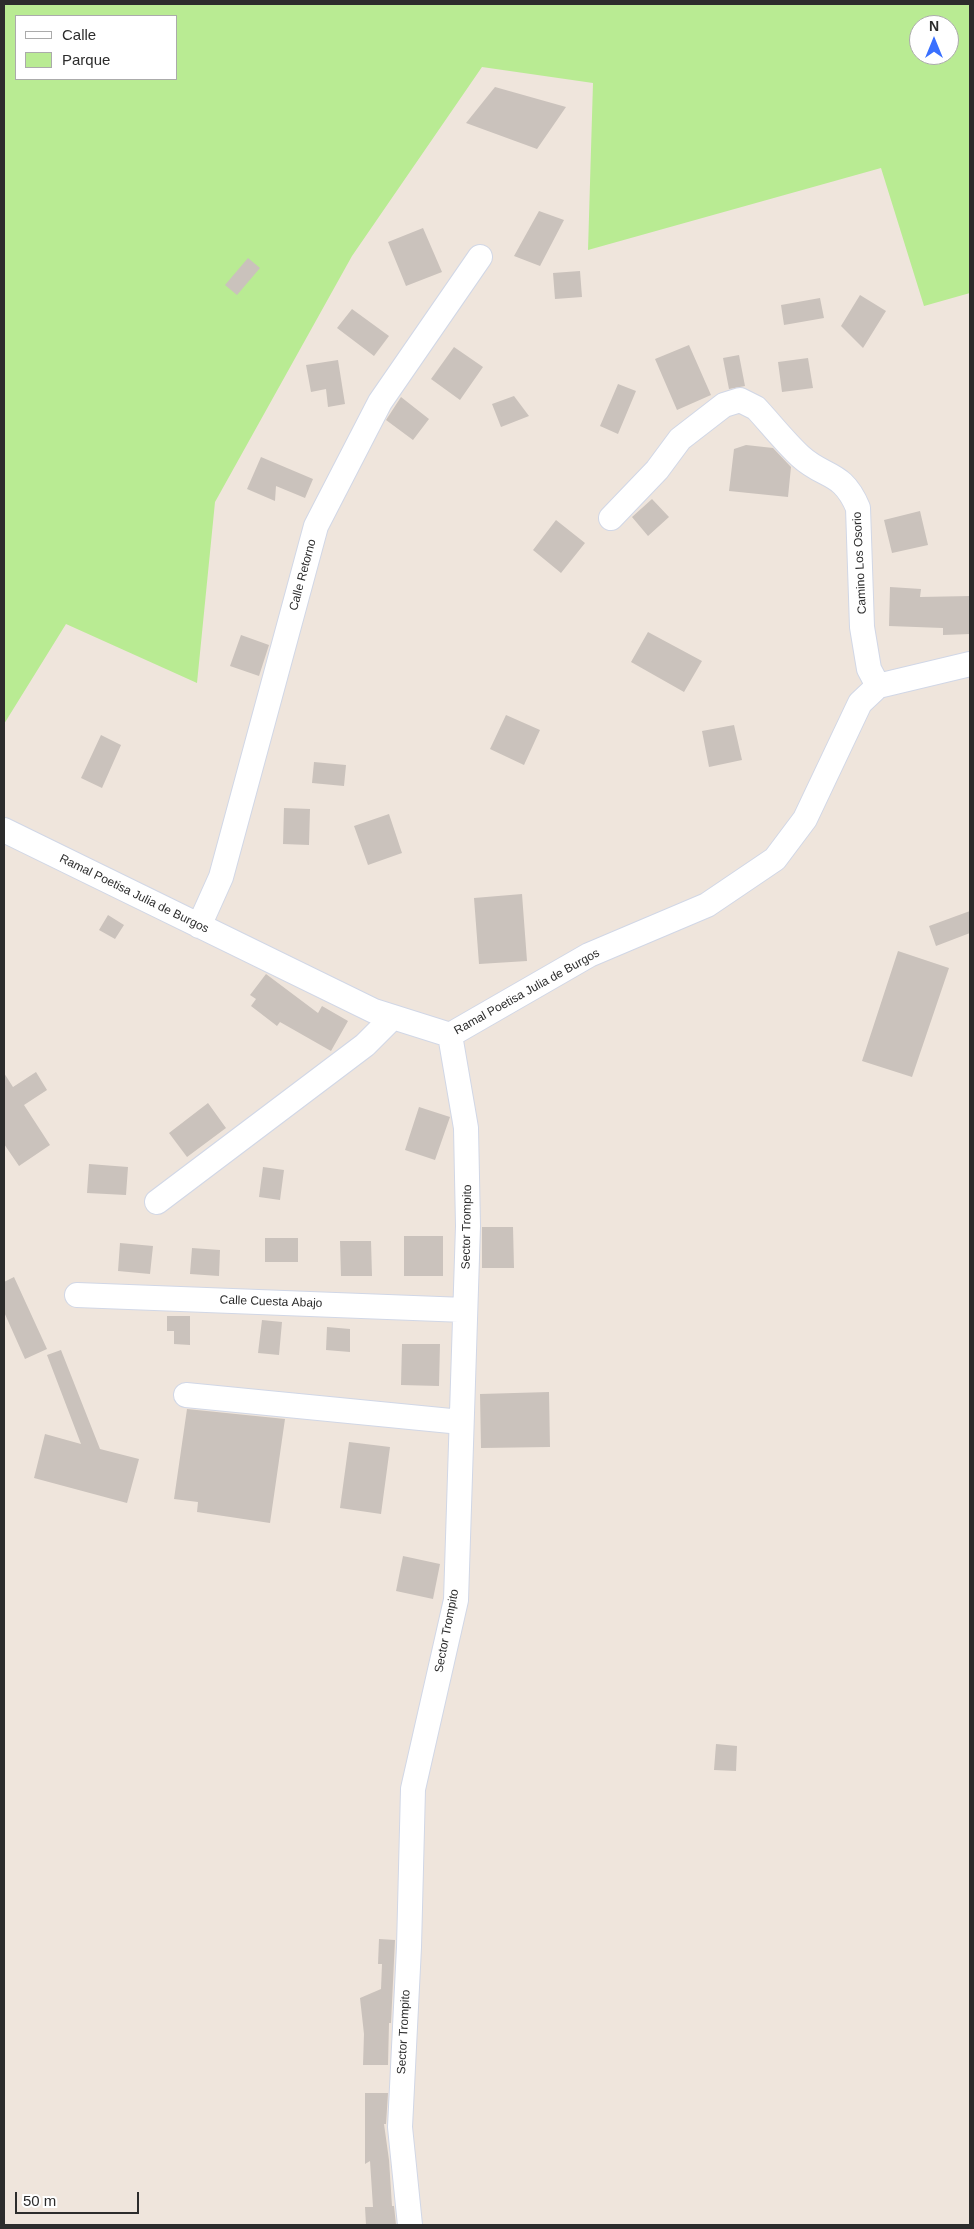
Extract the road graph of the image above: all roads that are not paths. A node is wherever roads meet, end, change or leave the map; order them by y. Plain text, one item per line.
1 (480, 257) dead end
2 (611, 518) dead end
3 (970, 664) edge
4 (878, 686) junction
5 (4, 830) edge
6 (199, 926) junction
7 (393, 1017) junction
8 (450, 1035) junction
9 (157, 1202) dead end
10 (77, 1295) dead end
11 (465, 1310) junction
12 (186, 1396) dead end
13 (461, 1422) junction
14 (410, 2225) edge

1 - 6 street, Calle Retorno
2 - 4 street, Camino Los Osorio
3 - 4 street
4 - 8 street, Ramal Poetisa Julia de Burgos
5 - 6 street, Ramal Poetisa Julia de Burgos
6 - 7 street, Ramal Poetisa Julia de Burgos
7 - 8 street, Ramal Poetisa Julia de Burgos
7 - 9 street
8 - 11 street, Sector Trompito
10 - 11 street, Calle Cuesta Abajo
11 - 13 street, Sector Trompito
12 - 13 street
13 - 14 street, Sector Trompito

